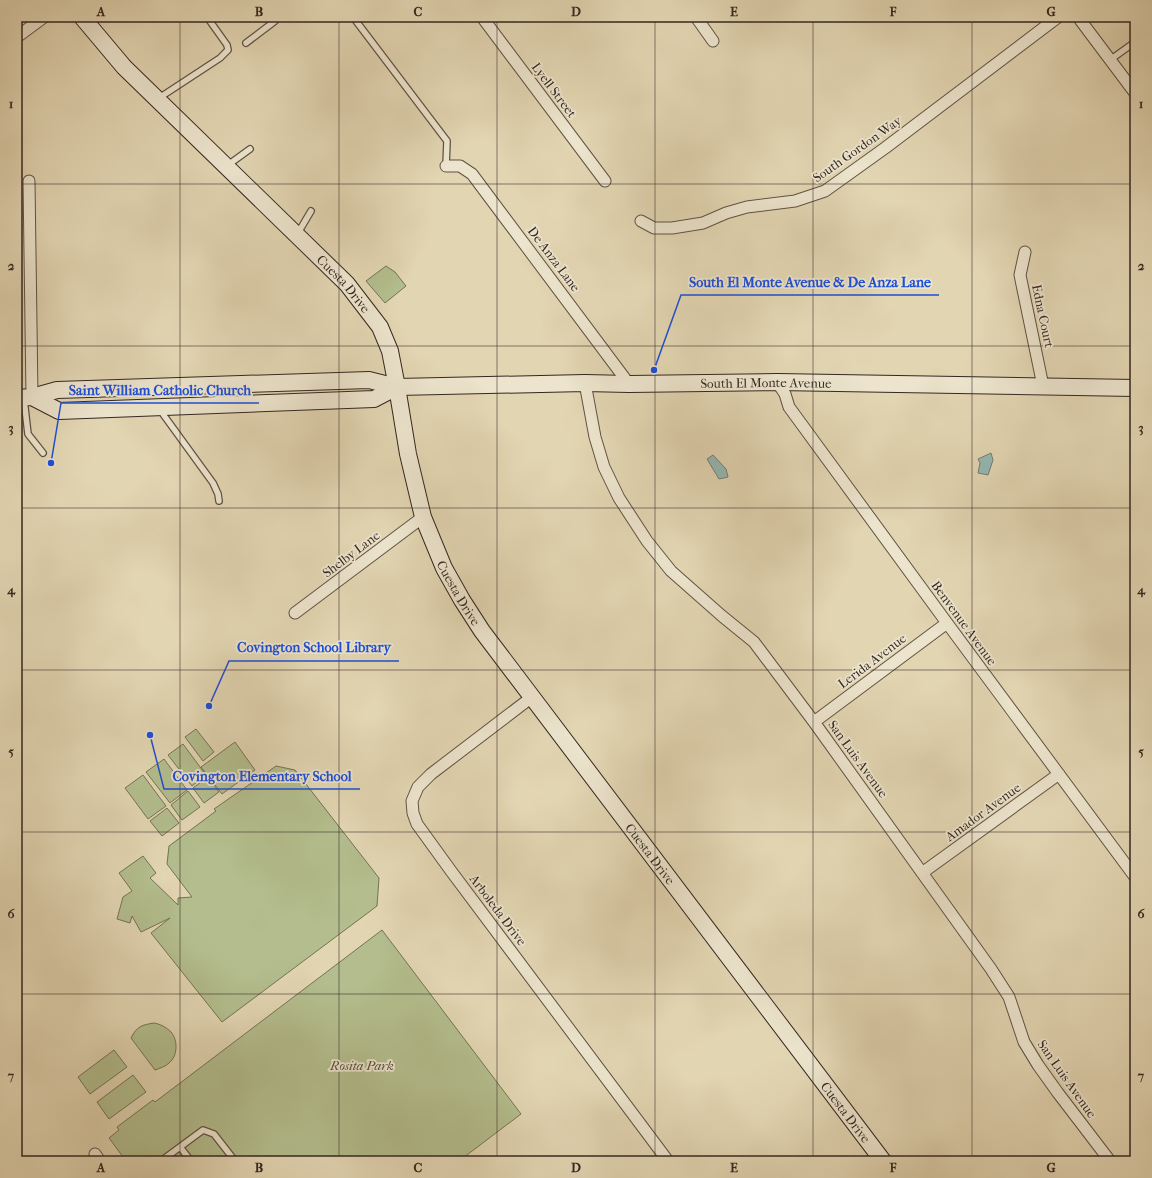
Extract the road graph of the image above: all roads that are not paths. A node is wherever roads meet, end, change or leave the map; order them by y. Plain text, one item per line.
1 (44, 17) edge
2 (82, 17) edge
3 (207, 17) edge
4 (274, 17) edge
5 (353, 17) edge
6 (482, 17) edge
7 (696, 17) edge
8 (1058, 17) edge
9 (1078, 17) edge
10 (17, 37) edge
11 (713, 41) dead end
12 (1135, 42) edge
13 (246, 43) dead end
14 (1110, 60) junction
15 (1135, 93) edge
16 (158, 99) junction
17 (250, 149) dead end
18 (226, 166) junction
19 (446, 166) joint
20 (605, 181) dead end
21 (29, 182) dead end
22 (311, 211) dead end
23 (641, 221) dead end
24 (296, 235) junction
25 (1025, 252) dead end
26 (777, 382) junction
27 (585, 383) junction
28 (630, 384) junction
29 (1043, 386) junction
30 (397, 387) junction
31 (1135, 388) edge
32 (24, 398) edge
33 (158, 408) junction
34 (43, 453) dead end
35 (219, 501) dead end
36 (423, 517) junction
37 (296, 613) dead end
38 (947, 623) junction
39 (532, 697) junction
40 (814, 722) junction
41 (1059, 774) junction
42 (922, 873) junction
43 (1135, 877) edge
44 (180, 1147) junction
45 (162, 1161) edge
46 (191, 1161) edge
47 (235, 1161) edge
48 (668, 1161) edge
49 (883, 1161) edge
50 (1110, 1161) edge

1 - 10 street
2 - 16 main road, Cuesta Drive
3 - 16 lane
4 - 13 lane
5 - 19 lane
6 - 20 street, Lyell Street
7 - 11 street
8 - 23 street, South Gordon Way
9 - 14 street
12 - 14 lane
14 - 15 street
16 - 18 main road, Cuesta Drive
17 - 18 lane
18 - 24 main road, Cuesta Drive
19 - 28 street, De Anza Lane
21 - 32 street
22 - 24 lane
24 - 30 main road, Cuesta Drive
25 - 29 street, Edna Court
26 - 28 main road, South El Monte Avenue
26 - 29 main road, South El Monte Avenue
26 - 38 street, Benvenue Avenue
27 - 28 main road, South El Monte Avenue
27 - 30 main road, South El Monte Avenue
27 - 40 street, San Luis Avenue
29 - 31 main road, South El Monte Avenue
30 - 32 main road, South El Monte Avenue
30 - 33 main road, South El Monte Avenue
30 - 36 main road, Cuesta Drive
32 - 33 main road, South El Monte Avenue
32 - 34 lane
33 - 35 lane
36 - 37 street, Shelby Lane
36 - 39 main road, Cuesta Drive
38 - 40 street, Lerida Avenue
38 - 41 street, Benvenue Avenue
39 - 48 street, Arboleda Drive
39 - 49 main road, Cuesta Drive
40 - 42 street, San Luis Avenue
41 - 42 street, Amador Avenue
41 - 43 street, Benvenue Avenue
42 - 50 street, San Luis Avenue
44 - 45 lane
44 - 46 lane
44 - 47 lane

